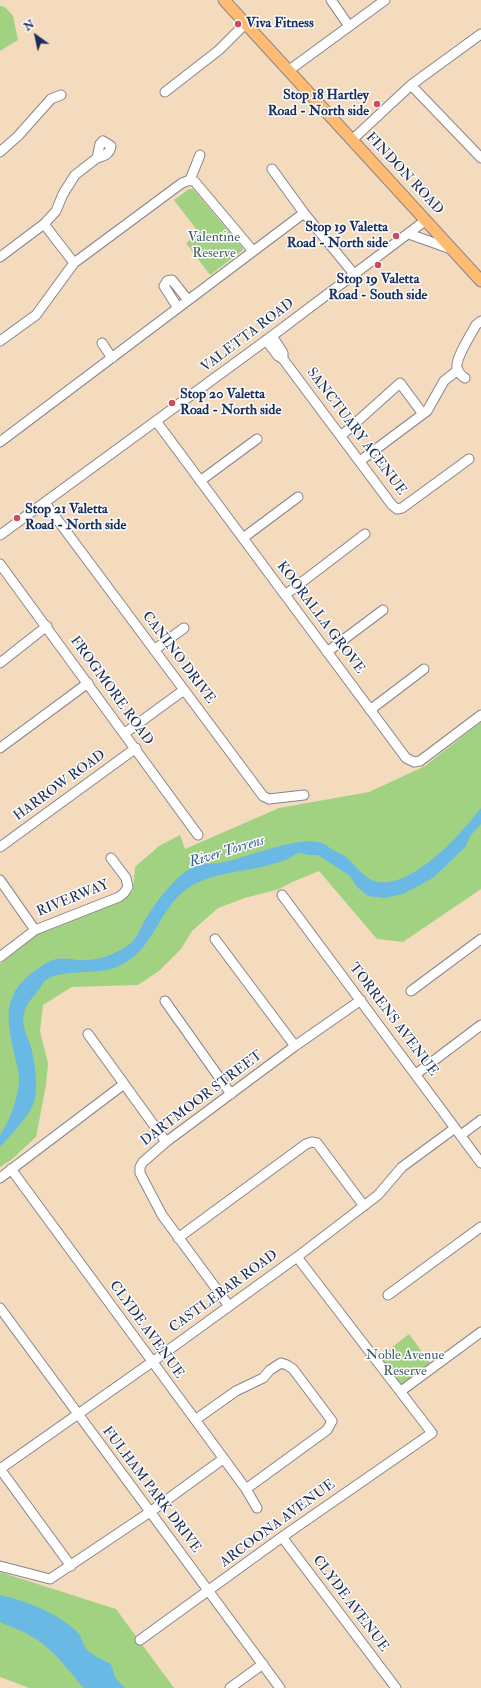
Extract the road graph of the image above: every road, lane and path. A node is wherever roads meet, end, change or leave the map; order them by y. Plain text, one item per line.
1 (224, 0) edge
2 (331, 0) edge
3 (385, 0) edge
4 (246, 23) junction
5 (349, 26) junction
6 (481, 34) edge
7 (288, 71) junction
8 (411, 85) junction
9 (165, 92) dead end
10 (61, 95) dead end
11 (352, 140) junction
12 (0, 152) edge
13 (200, 155) dead end
14 (97, 158) dead end
15 (481, 158) edge
16 (272, 169) dead end
17 (190, 180) junction
18 (304, 213) junction
19 (426, 220) junction
20 (44, 224) junction
21 (409, 234) junction
22 (453, 250) junction
23 (253, 251) junction
24 (0, 257) edge
25 (74, 263) junction
26 (354, 274) junction
27 (481, 281) edge
28 (188, 300) junction
29 (178, 308) junction
30 (481, 321) edge
31 (269, 338) junction
32 (0, 342) edge
33 (102, 344) dead end
34 (112, 358) junction
35 (458, 370) junction
36 (465, 378) dead end
37 (423, 414) junction
38 (156, 421) junction
39 (341, 436) junction
40 (257, 439) dead end
41 (0, 442) edge
42 (469, 459) dead end
43 (360, 461) junction
44 (200, 481) junction
45 (298, 497) dead end
46 (45, 503) junction
47 (4, 532) edge
48 (365, 534) dead end
49 (243, 538) junction
50 (0, 539) edge
51 (0, 564) edge
52 (285, 595) junction
53 (382, 610) dead end
54 (47, 626) junction
55 (184, 628) dead end
56 (154, 650) junction
57 (327, 652) junction
58 (0, 663) edge
59 (424, 668) dead end
60 (88, 683) junction
61 (184, 690) junction
62 (370, 710) junction
63 (481, 714) edge
64 (125, 733) junction
65 (0, 748) edge
66 (136, 748) junction
67 (304, 795) dead end
68 (198, 835) dead end
69 (0, 847) edge
70 (111, 858) dead end
71 (0, 880) edge
72 (282, 894) dead end
73 (35, 930) junction
74 (481, 938) edge
75 (215, 939) dead end
76 (0, 957) edge
77 (411, 990) dead end
78 (361, 1000) junction
79 (165, 1002) dead end
80 (481, 1025) edge
81 (88, 1034) dead end
82 (295, 1046) junction
83 (416, 1074) junction
84 (124, 1084) junction
85 (231, 1094) junction
86 (481, 1120) edge
87 (458, 1131) junction
88 (166, 1142) junction
89 (481, 1163) edge
90 (12, 1169) junction
91 (0, 1178) edge
92 (364, 1206) junction
93 (481, 1227) edge
94 (178, 1238) junction
95 (297, 1257) junction
96 (388, 1295) dead end
97 (229, 1306) junction
98 (0, 1308) edge
99 (481, 1333) edge
100 (152, 1362) junction
101 (401, 1391) junction
102 (78, 1415) junction
103 (195, 1420) junction
104 (223, 1459) junction
105 (0, 1469) edge
106 (246, 1489) junction
107 (257, 1508) dead end
108 (150, 1512) junction
109 (282, 1537) junction
110 (0, 1566) edge
111 (71, 1566) junction
112 (208, 1592) junction
113 (140, 1640) dead end
114 (263, 1664) junction
115 (230, 1688) edge
116 (280, 1688) edge
117 (396, 1688) edge

1 - 4 main road, FINDON ROAD
2 - 5 street
3 - 5 street
4 - 7 main road, FINDON ROAD
4 - 9 street
5 - 7 street
6 - 8 street
7 - 11 main road, FINDON ROAD
8 - 11 street
8 - 15 street
10 - 12 street
11 - 19 main road, FINDON ROAD
13 - 17 street
14 - 20 street
16 - 18 street
17 - 23 street
17 - 25 street
18 - 23 street
18 - 26 street
19 - 21 street, VALETTA ROAD
19 - 22 main road, FINDON ROAD
20 - 24 street
20 - 25 street
21 - 22 street
21 - 26 street, VALETTA ROAD
22 - 27 main road, FINDON ROAD
23 - 28 street
25 - 32 street
26 - 31 street, VALETTA ROAD
28 - 29 street
28 - 29 street
29 - 34 street
30 - 35 street
31 - 38 street, VALETTA ROAD
31 - 39 street, SANCTUARY ACENUE
33 - 34 street
34 - 41 street
35 - 36 street
35 - 37 street
37 - 39 street
37 - 43 street
38 - 44 street, KOORALLA GROVE
38 - 46 street, VALETTA ROAD
39 - 43 street, SANCTUARY ACENUE
40 - 44 street
42 - 43 street, SANCTUARY ACENUE
44 - 49 street, KOORALLA GROVE
45 - 49 street
46 - 47 street, VALETTA ROAD
46 - 56 street, CANINO DRIVE
47 - 50 street, VALETTA ROAD
48 - 52 street
49 - 52 street, KOORALLA GROVE
51 - 54 street, FROGMORE ROAD
52 - 57 street, KOORALLA GROVE
53 - 57 street
54 - 58 street
54 - 60 street, FROGMORE ROAD
55 - 56 street
56 - 61 street, CANINO DRIVE
57 - 62 street, KOORALLA GROVE
59 - 62 street
60 - 64 street, FROGMORE ROAD
60 - 65 street
61 - 64 street
61 - 67 street, CANINO DRIVE
62 - 63 street, KOORALLA GROVE
64 - 66 street, FROGMORE ROAD
66 - 68 street, FROGMORE ROAD
66 - 69 street, HARROW ROAD
70 - 73 street, RIVERWAY
71 - 73 street
72 - 78 street, TORRENS AVENUE
73 - 76 street, RIVERWAY
74 - 77 street
75 - 82 street
78 - 82 street, DARTMOOR STREET
78 - 83 street, TORRENS AVENUE
79 - 85 street
80 - 83 street
81 - 84 street
82 - 85 street, DARTMOOR STREET
83 - 87 street, TORRENS AVENUE
84 - 88 street
84 - 90 street
85 - 88 street, DARTMOOR STREET
86 - 87 street, CASTLEBAR ROAD
87 - 89 street, TORRENS AVENUE
87 - 92 street, CASTLEBAR ROAD
88 - 94 street, DARTMOOR STREET
90 - 91 street
90 - 100 street, CLYDE AVENUE
92 - 94 street
92 - 95 street, CASTLEBAR ROAD
93 - 96 street
94 - 97 street, DARTMOOR STREET
95 - 97 street, CASTLEBAR ROAD
95 - 101 street
97 - 100 street, CASTLEBAR ROAD
98 - 102 street, FULHAM PARK DRIVE
99 - 101 street
100 - 102 street, CASTLEBAR ROAD
100 - 103 street, CLYDE AVENUE
101 - 109 street, ARCOONA AVENUE
102 - 105 street, CASTLEBAR ROAD
102 - 108 street, FULHAM PARK DRIVE
103 - 104 street, CLYDE AVENUE
103 - 106 street
104 - 106 street, CLYDE AVENUE
104 - 108 street
105 - 111 street
106 - 107 street, CLYDE AVENUE
108 - 111 street
108 - 112 street, FULHAM PARK DRIVE
109 - 112 street, ARCOONA AVENUE
109 - 117 street, CLYDE AVENUE
110 - 111 street
112 - 113 street, ARCOONA AVENUE
112 - 114 street, FULHAM PARK DRIVE
114 - 115 street
114 - 116 street, FULHAM PARK DRIVE

